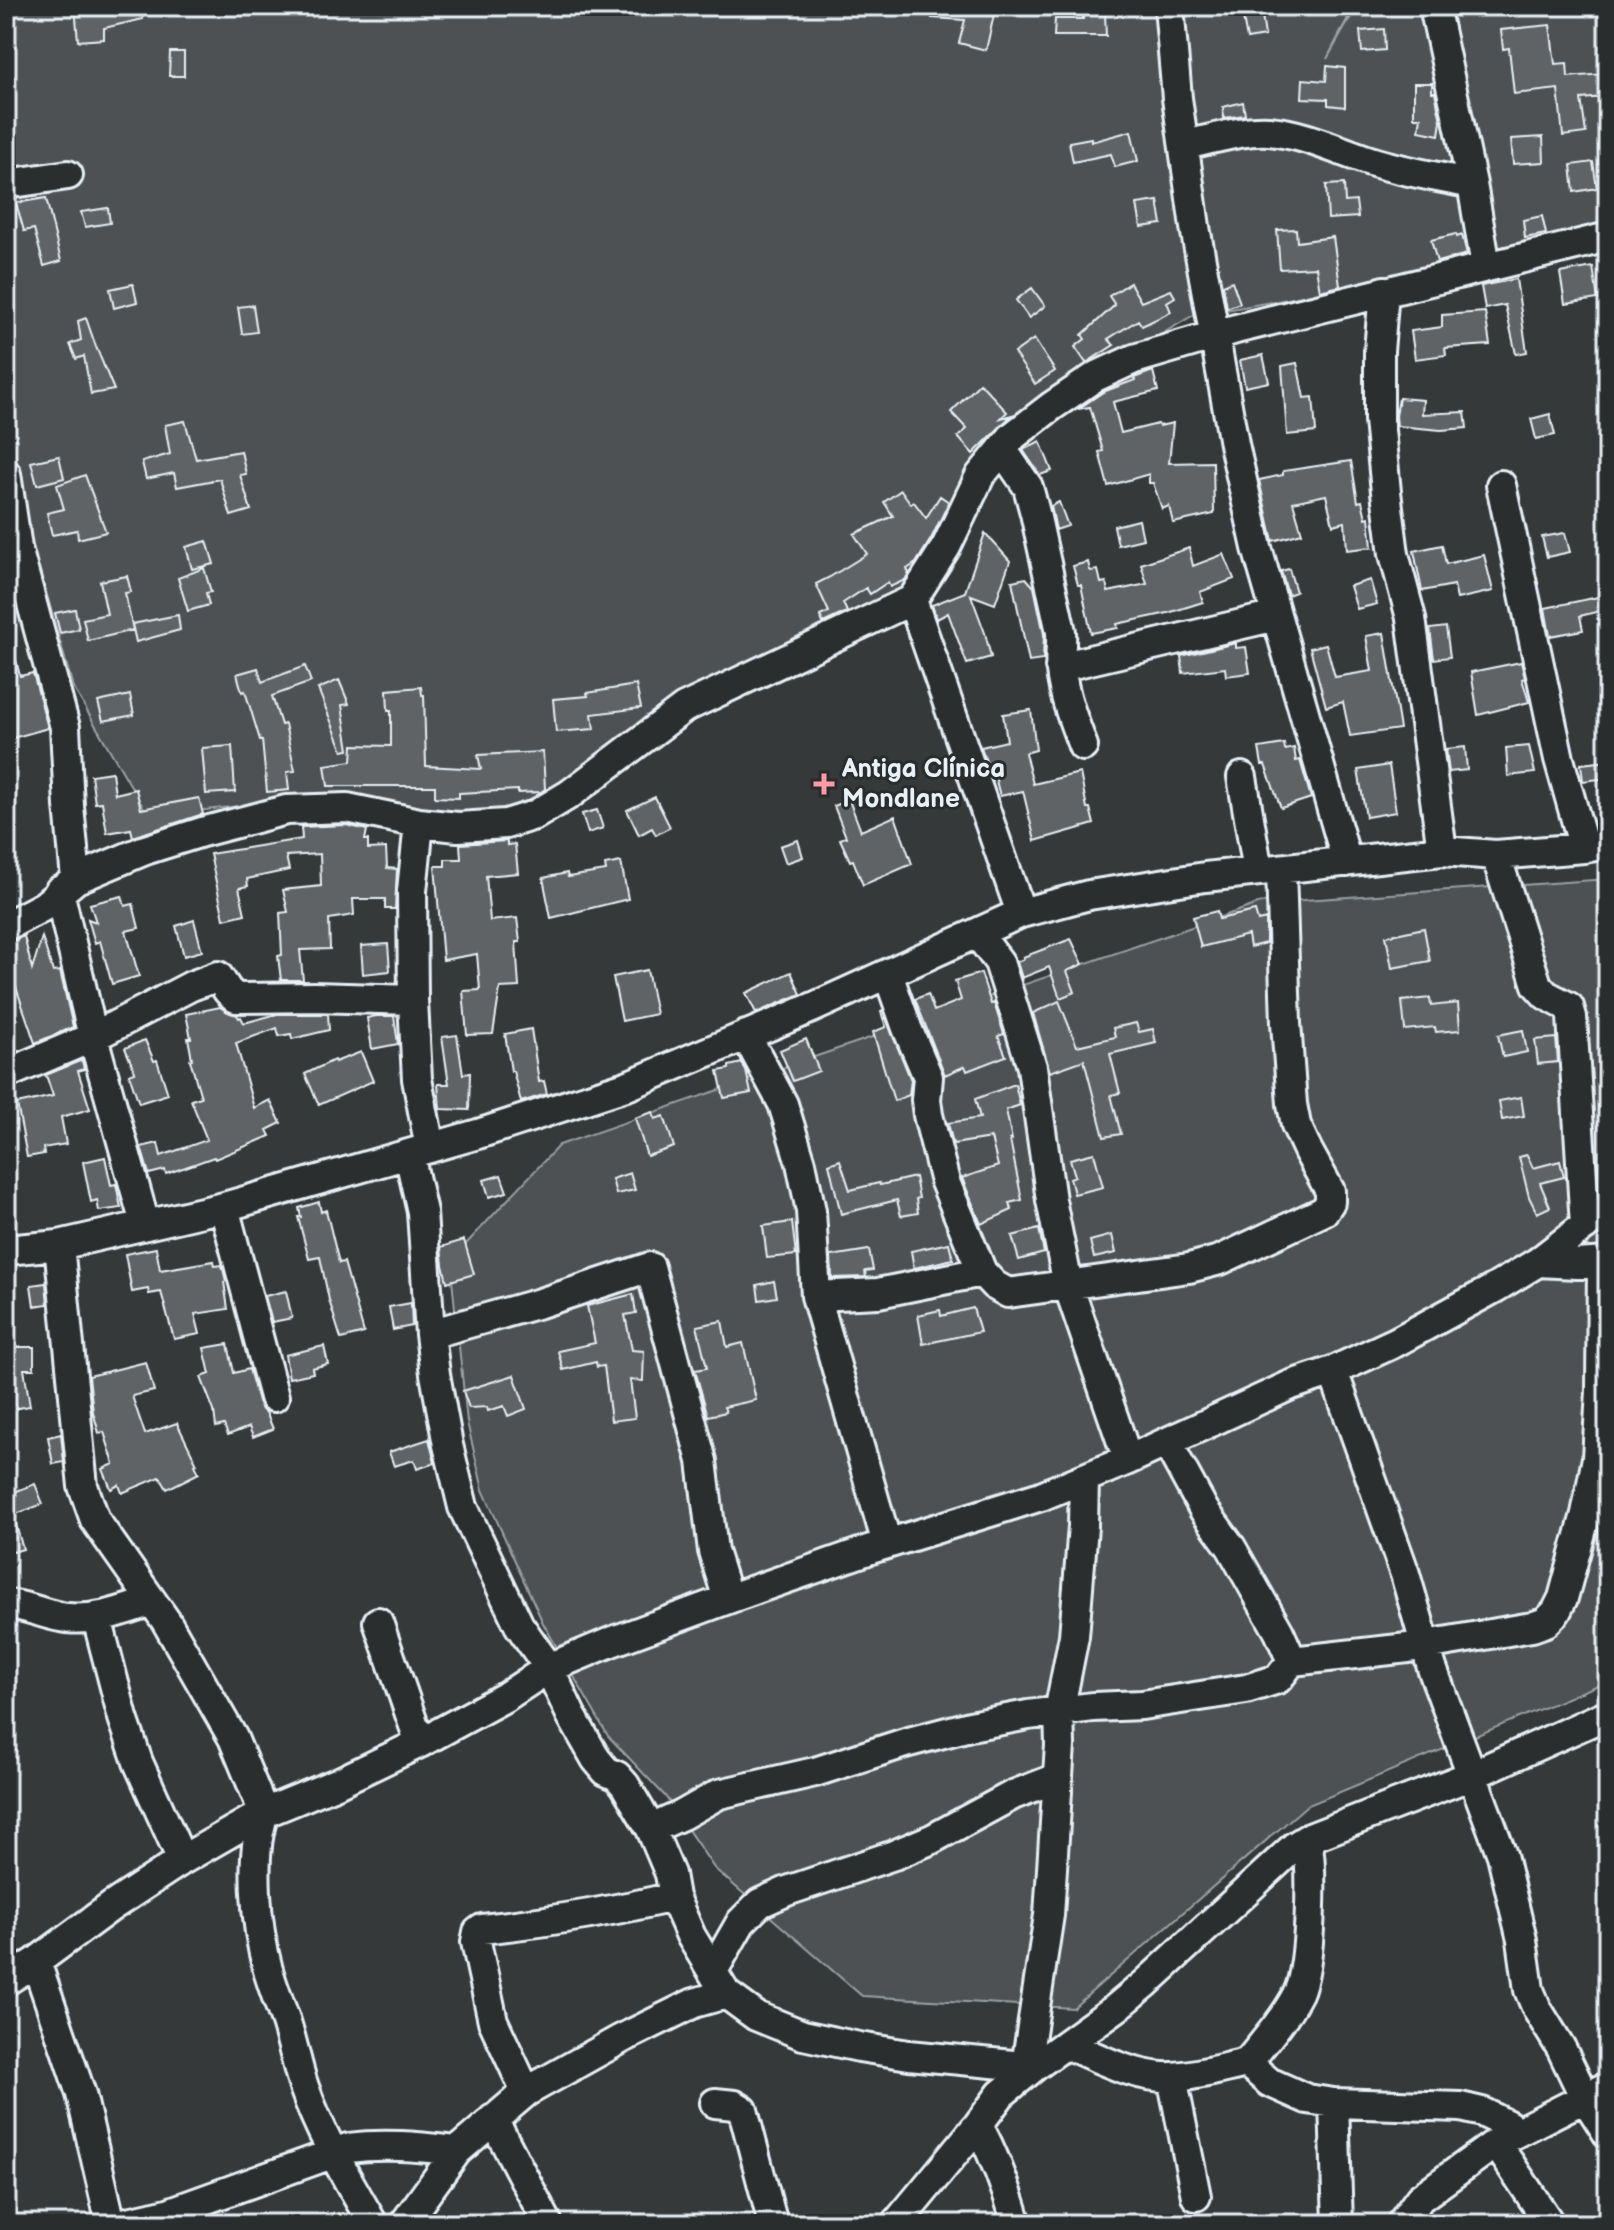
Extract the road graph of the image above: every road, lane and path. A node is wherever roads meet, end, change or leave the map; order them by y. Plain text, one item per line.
1 (1169, 6) edge
2 (1434, 6) edge
3 (1184, 145) junction
4 (68, 175) dead end
5 (6, 184) edge
6 (1472, 184) junction
7 (1608, 237) edge
8 (1486, 266) junction
9 (1384, 291) junction
10 (1213, 336) junction
11 (1002, 449) junction
12 (6, 474) edge
13 (1501, 485) dead end
14 (12, 549) edge
15 (912, 600) junction
16 (1276, 616) junction
17 (1060, 667) junction
18 (1083, 746) dead end
19 (1242, 777) dead end
20 (419, 823) junction
21 (1596, 846) edge
22 (1442, 851) junction
23 (1496, 855) junction
24 (1347, 862) junction
25 (1270, 870) junction
26 (67, 885) junction
27 (1021, 913) junction
28 (6, 926) edge
29 (977, 933) junction
30 (888, 974) junction
31 (413, 1000) junction
32 (746, 1035) junction
33 (93, 1037) junction
34 (6, 1074) edge
35 (419, 1151) junction
36 (224, 1207) junction
37 (1608, 1208) edge
38 (145, 1224) junction
39 (1585, 1226) junction
40 (59, 1245) junction
41 (6, 1250) edge
42 (1538, 1262) junction
43 (1605, 1262) edge
44 (982, 1272) junction
45 (1068, 1285) junction
46 (816, 1296) junction
47 (430, 1334) junction
48 (1333, 1371) junction
49 (274, 1397) dead end
50 (1167, 1442) junction
51 (1602, 1457) edge
52 (1128, 1460) junction
53 (1084, 1478) junction
54 (887, 1544) junction
55 (728, 1599) junction
56 (152, 1601) junction
57 (6, 1604) edge
58 (97, 1618) junction
59 (378, 1622) dead end
60 (1427, 1645) junction
61 (1292, 1661) junction
62 (549, 1668) junction
63 (1059, 1712) junction
64 (1608, 1714) edge
65 (420, 1743) junction
66 (1472, 1775) junction
67 (1057, 1778) junction
68 (264, 1813) junction
69 (651, 1829) junction
70 (1307, 1839) junction
71 (182, 1860) junction
72 (674, 1897) junction
73 (36, 1962) junction
74 (6, 1981) edge
75 (720, 1982) junction
76 (1066, 2044) junction
77 (1247, 2063) junction
78 (1030, 2066) junction
79 (1172, 2077) junction
80 (526, 2092) junction
81 (1597, 2092) edge
82 (715, 2103) dead end
83 (1334, 2103) junction
84 (493, 2119) junction
85 (978, 2125) junction
86 (1608, 2134) edge
87 (1507, 2138) junction
88 (457, 2151) junction
89 (333, 2153) junction
90 (1196, 2196) dead end
91 (111, 2224) edge
92 (119, 2224) edge
93 (373, 2224) edge
94 (404, 2224) edge
95 (548, 2224) edge
96 (773, 2224) edge
97 (896, 2224) edge
98 (1017, 2224) edge
99 (1338, 2224) edge
100 (1401, 2224) edge
101 (1550, 2224) edge

1 - 3 street
2 - 6 street
3 - 6 street
3 - 10 street
4 - 5 street
6 - 8 street
7 - 8 street
8 - 9 street
9 - 10 street
9 - 22 street
10 - 11 street
10 - 16 street
11 - 15 street
11 - 17 street
12 - 14 street
13 - 21 street
14 - 26 street
15 - 20 street
15 - 27 street
16 - 17 street
16 - 24 street
17 - 18 street
19 - 25 street
20 - 26 street
20 - 31 street
21 - 23 street
22 - 23 street
22 - 24 street
23 - 39 street
24 - 25 street
25 - 27 street
25 - 45 street
26 - 28 street
26 - 33 street
27 - 29 street
29 - 30 street
29 - 45 street
30 - 32 street
30 - 44 street
31 - 33 street
31 - 35 street
32 - 35 street
32 - 46 street
33 - 34 street
33 - 38 street
35 - 36 street
35 - 47 street
36 - 38 street
36 - 49 street
37 - 39 street
38 - 40 street
39 - 42 street
40 - 41 street
40 - 56 street
42 - 43 street
42 - 48 street
43 - 51 street
44 - 45 street
44 - 46 street
45 - 52 street
46 - 54 street
47 - 55 street
47 - 62 street
48 - 50 street
48 - 60 street
50 - 52 street
50 - 61 street
51 - 60 street
52 - 53 street
53 - 54 street
53 - 63 street
54 - 55 street
55 - 62 street
56 - 58 street
56 - 68 street
57 - 58 street
58 - 71 street
59 - 65 street
60 - 61 street
60 - 66 street
61 - 63 street
62 - 65 street
62 - 69 street
63 - 67 street
63 - 69 street
64 - 66 street
65 - 68 street
66 - 70 street
66 - 81 street
67 - 75 street
67 - 78 street
68 - 71 street
68 - 89 street
69 - 72 street
70 - 76 street
70 - 77 street
71 - 73 street
72 - 75 street
72 - 80 street
73 - 74 street
73 - 91 street
75 - 78 street
75 - 80 street
76 - 78 street
76 - 79 street
77 - 79 street
77 - 83 street
78 - 85 street
79 - 90 street
80 - 84 street
81 - 86 street
81 - 87 street
82 - 96 street
83 - 87 street
83 - 99 street
84 - 88 street
84 - 95 street
85 - 97 street
85 - 98 street
87 - 100 street
87 - 101 street
88 - 89 street
88 - 94 street
89 - 92 street
89 - 93 street

